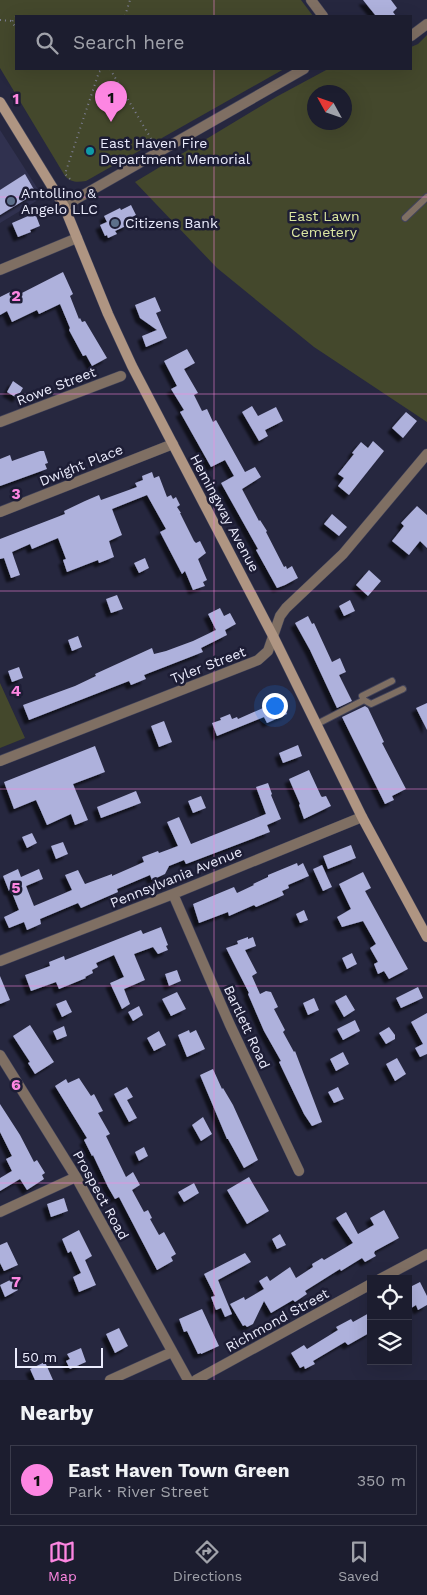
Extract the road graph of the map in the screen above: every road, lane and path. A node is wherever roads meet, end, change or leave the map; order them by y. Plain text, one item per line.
1 (130, 0) edge
2 (311, 0) edge
3 (125, 15) edge
4 (322, 15) edge
5 (15, 19) edge
6 (0, 20) edge
7 (12, 21) junction
8 (427, 24) edge
9 (15, 26) edge
10 (412, 35) edge
11 (102, 70) edge
12 (111, 70) edge
13 (302, 70) edge
14 (0, 102) edge
15 (159, 153) junction
16 (70, 179) dead end
17 (427, 197) edge
18 (64, 206) junction
19 (405, 218) dead end
20 (77, 238) junction
21 (0, 270) edge
22 (121, 376) dead end
23 (0, 422) edge
24 (173, 444) junction
25 (427, 454) edge
26 (0, 512) edge
27 (273, 636) junction
28 (392, 681) dead end
29 (403, 689) dead end
30 (364, 700) junction
31 (317, 724) junction
32 (0, 761) edge
33 (362, 817) junction
34 (173, 894) junction
35 (427, 937) edge
36 (0, 961) edge
37 (0, 1055) edge
38 (299, 1171) dead end
39 (76, 1177) junction
40 (0, 1212) edge
41 (427, 1254) edge
42 (388, 1275) edge
43 (367, 1286) edge
44 (172, 1352) junction
45 (110, 1380) edge
46 (188, 1380) edge
47 (196, 1380) edge

1 - 3 path
2 - 4 street
5 - 7 path
6 - 7 path
7 - 9 path
8 - 10 street
11 - 16 path
12 - 15 path
13 - 15 street
14 - 18 main road, Hemingway Avenue
15 - 18 street
17 - 19 lane
18 - 20 main road, Hemingway Avenue
20 - 21 street
20 - 24 main road, Hemingway Avenue
22 - 23 street, Rowe Street
24 - 26 street, Dwight Place
24 - 27 main road, Hemingway Avenue
25 - 27 street, Tyler Street
27 - 31 main road, Hemingway Avenue
27 - 32 street, Tyler Street
28 - 30 lane
29 - 30 lane
30 - 31 lane
31 - 33 main road, Hemingway Avenue
33 - 34 street, Pennsylvania Avenue
33 - 35 main road, Hemingway Avenue
34 - 36 street, Pennsylvania Avenue
34 - 38 street, Bartlett Road
37 - 39 street, Prospect Road
39 - 40 street
39 - 44 street, Prospect Road
41 - 42 street
43 - 47 street, Richmond Street
44 - 45 street
44 - 46 street, Prospect Road

